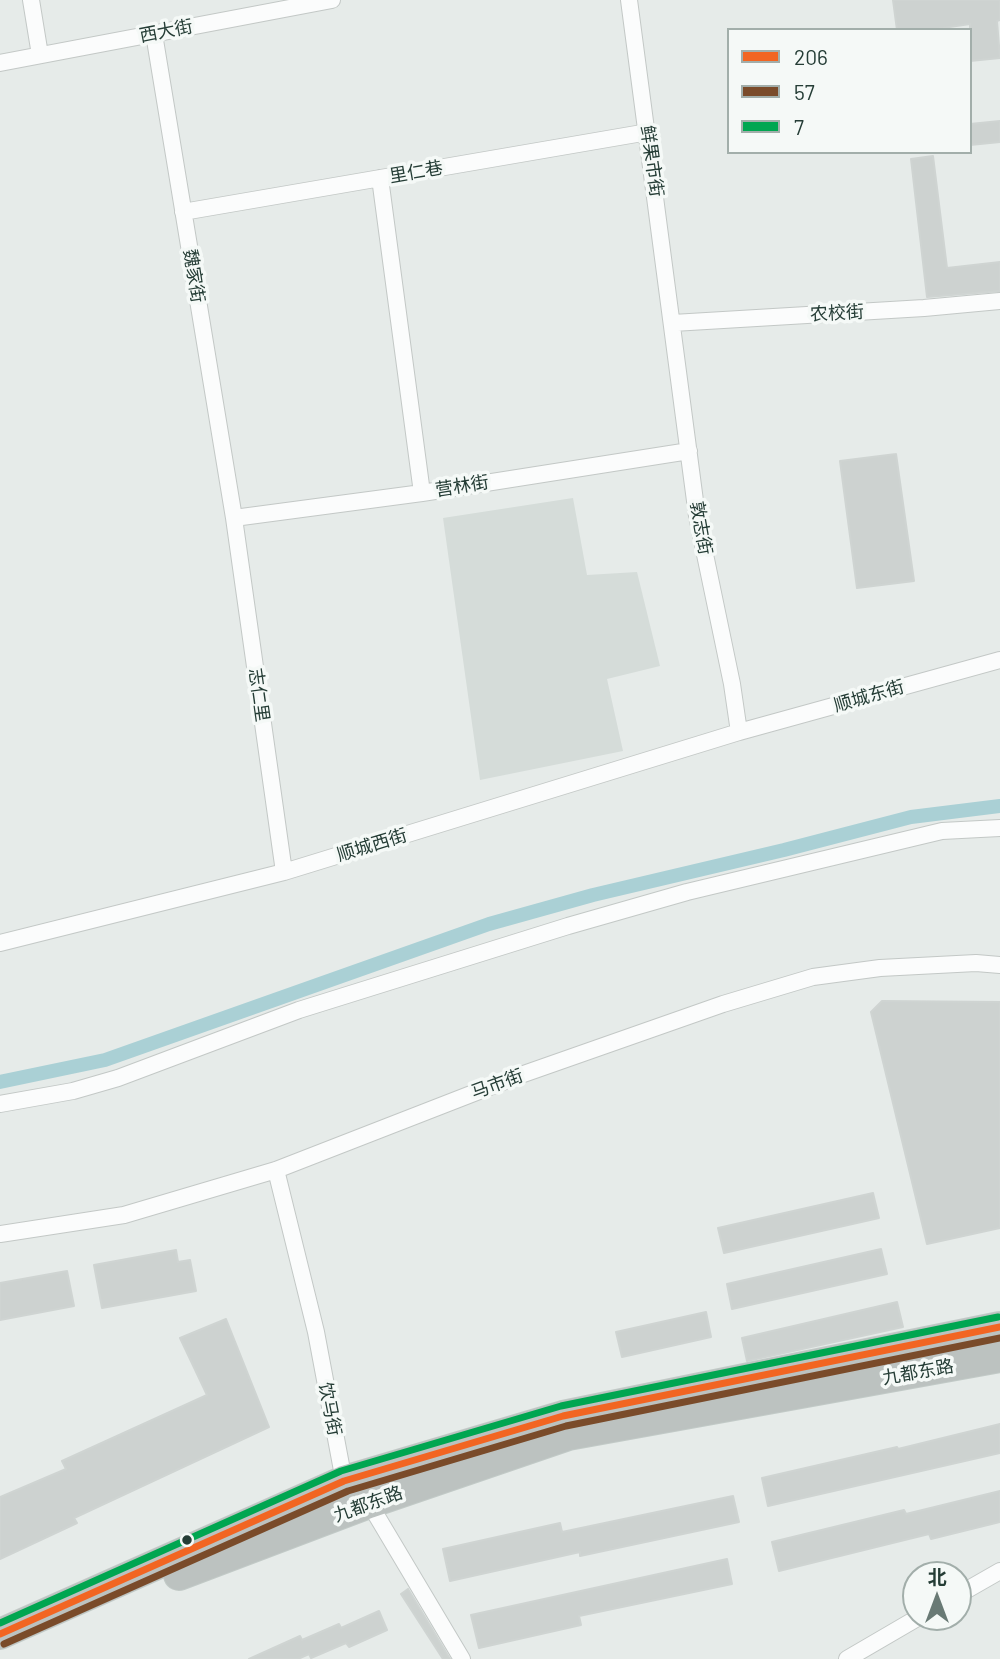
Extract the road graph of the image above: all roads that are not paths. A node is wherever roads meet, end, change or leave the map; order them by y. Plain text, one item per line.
1 (31, 0) edge
2 (332, 0) edge
3 (629, 0) edge
4 (154, 34) junction
5 (40, 55) junction
6 (0, 63) edge
7 (648, 132) junction
8 (380, 178) junction
9 (184, 212) junction
10 (1000, 301) edge
11 (673, 323) junction
12 (689, 451) junction
13 (422, 493) junction
14 (234, 518) junction
15 (1000, 660) edge
16 (739, 732) junction
17 (1000, 828) edge
18 (284, 872) junction
19 (0, 943) edge
20 (1000, 965) edge
21 (0, 1104) edge
22 (275, 1170) junction
23 (0, 1234) edge
24 (1000, 1327) edge
25 (1000, 1357) edge
26 (344, 1481) junction
27 (369, 1503) junction
28 (1000, 1571) edge
29 (972, 1587) edge
30 (902, 1627) edge
31 (0, 1634) edge
32 (0, 1654) edge
33 (462, 1659) edge
34 (847, 1659) edge

1 - 5 street
2 - 4 street, 西大街
3 - 7 street, 鲜果市街
4 - 5 street, 西大街
4 - 9 street, 魏家街
5 - 6 street, 西大街
7 - 8 street, 里仁巷
7 - 11 street, 鲜果市街
8 - 9 street, 里仁巷
8 - 13 street
9 - 14 street, 魏家街
10 - 11 street, 农校街
11 - 12 street, 敦志街
12 - 13 street, 营林街
12 - 16 street, 敦志街
13 - 14 street, 营林街
14 - 18 street, 志仁里
15 - 16 street, 顺城东街
16 - 18 street, 顺城西街
17 - 21 street
18 - 19 street, 顺城西街
20 - 22 street, 马市街
22 - 23 street, 马市街
22 - 26 street, 饮马街
24 - 26 highway, 九都东路
25 - 27 highway, 九都东路
26 - 27 street
26 - 31 highway, 九都东路
27 - 32 highway, 九都东路
27 - 33 street
28 - 29 street
30 - 34 street

